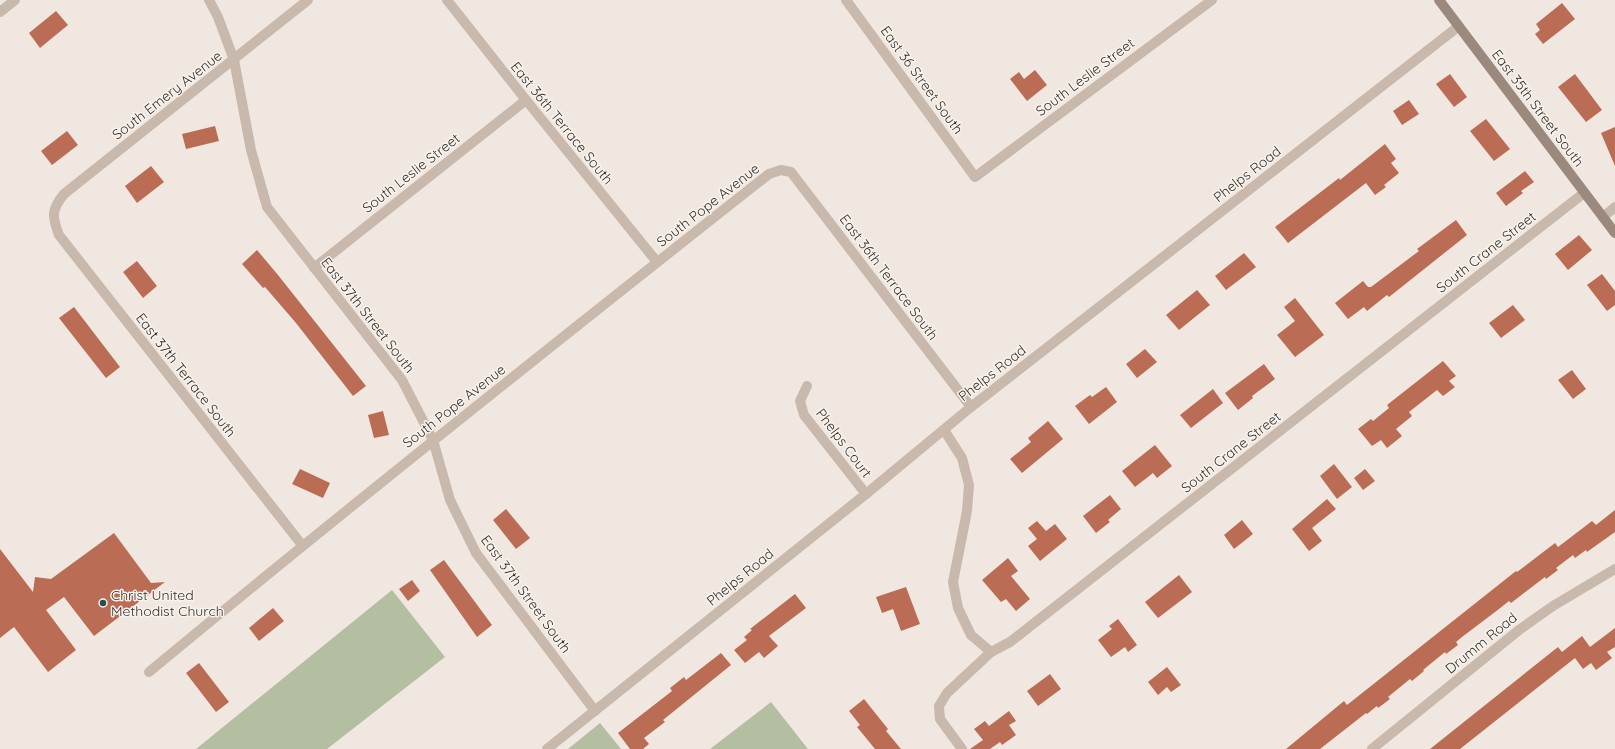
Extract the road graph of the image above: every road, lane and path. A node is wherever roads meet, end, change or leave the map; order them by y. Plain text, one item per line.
1 (15, 0) edge
2 (209, 0) edge
3 (308, 0) edge
4 (447, 0) edge
5 (846, 0) edge
6 (1212, 0) edge
7 (1439, 0) edge
8 (0, 12) edge
9 (1459, 26) junction
10 (234, 60) junction
11 (526, 100) junction
12 (781, 170) joint
13 (975, 177) joint
14 (1584, 193) junction
15 (1615, 207) edge
16 (1603, 217) junction
17 (53, 219) joint
18 (1615, 233) edge
19 (657, 262) junction
20 (314, 268) junction
21 (807, 386) dead end
22 (971, 407) junction
23 (944, 430) junction
24 (433, 440) junction
25 (866, 494) junction
26 (302, 545) junction
27 (1615, 569) edge
28 (991, 652) junction
29 (148, 672) dead end
30 (595, 711) junction
31 (547, 749) edge
32 (962, 749) edge
33 (1372, 749) edge

1 - 8 street
2 - 10 street, East 37th Street South
3 - 10 street, South Emery Avenue
4 - 11 street, East 36th Terrace South
5 - 13 street, East 36 Street South
6 - 13 street, South Leslie Street
7 - 9 main road, East 35th Street South
9 - 14 main road, East 35th Street South
9 - 22 street, Phelps Road
10 - 17 street, South Emery Avenue
10 - 20 street, East 37th Street South
11 - 19 street, East 36th Terrace South
11 - 20 street, South Leslie Street
12 - 19 street, South Pope Avenue
12 - 22 street, East 36th Terrace South
14 - 16 main road, East 35th Street South
14 - 28 street, South Crane Street
15 - 16 street
16 - 18 main road, East 35th Street South
17 - 26 street, East 37th Terrace South
19 - 24 street, South Pope Avenue
20 - 24 street, East 37th Street South
21 - 25 street, Phelps Court
22 - 23 street, Phelps Road
23 - 25 street, Phelps Road
23 - 28 street
24 - 26 street, South Pope Avenue
24 - 30 street, East 37th Street South
25 - 30 street, Phelps Road
26 - 29 street, South Pope Avenue
27 - 33 street, Drumm Road
28 - 32 street, South Crane Street
30 - 31 street, Phelps Road

